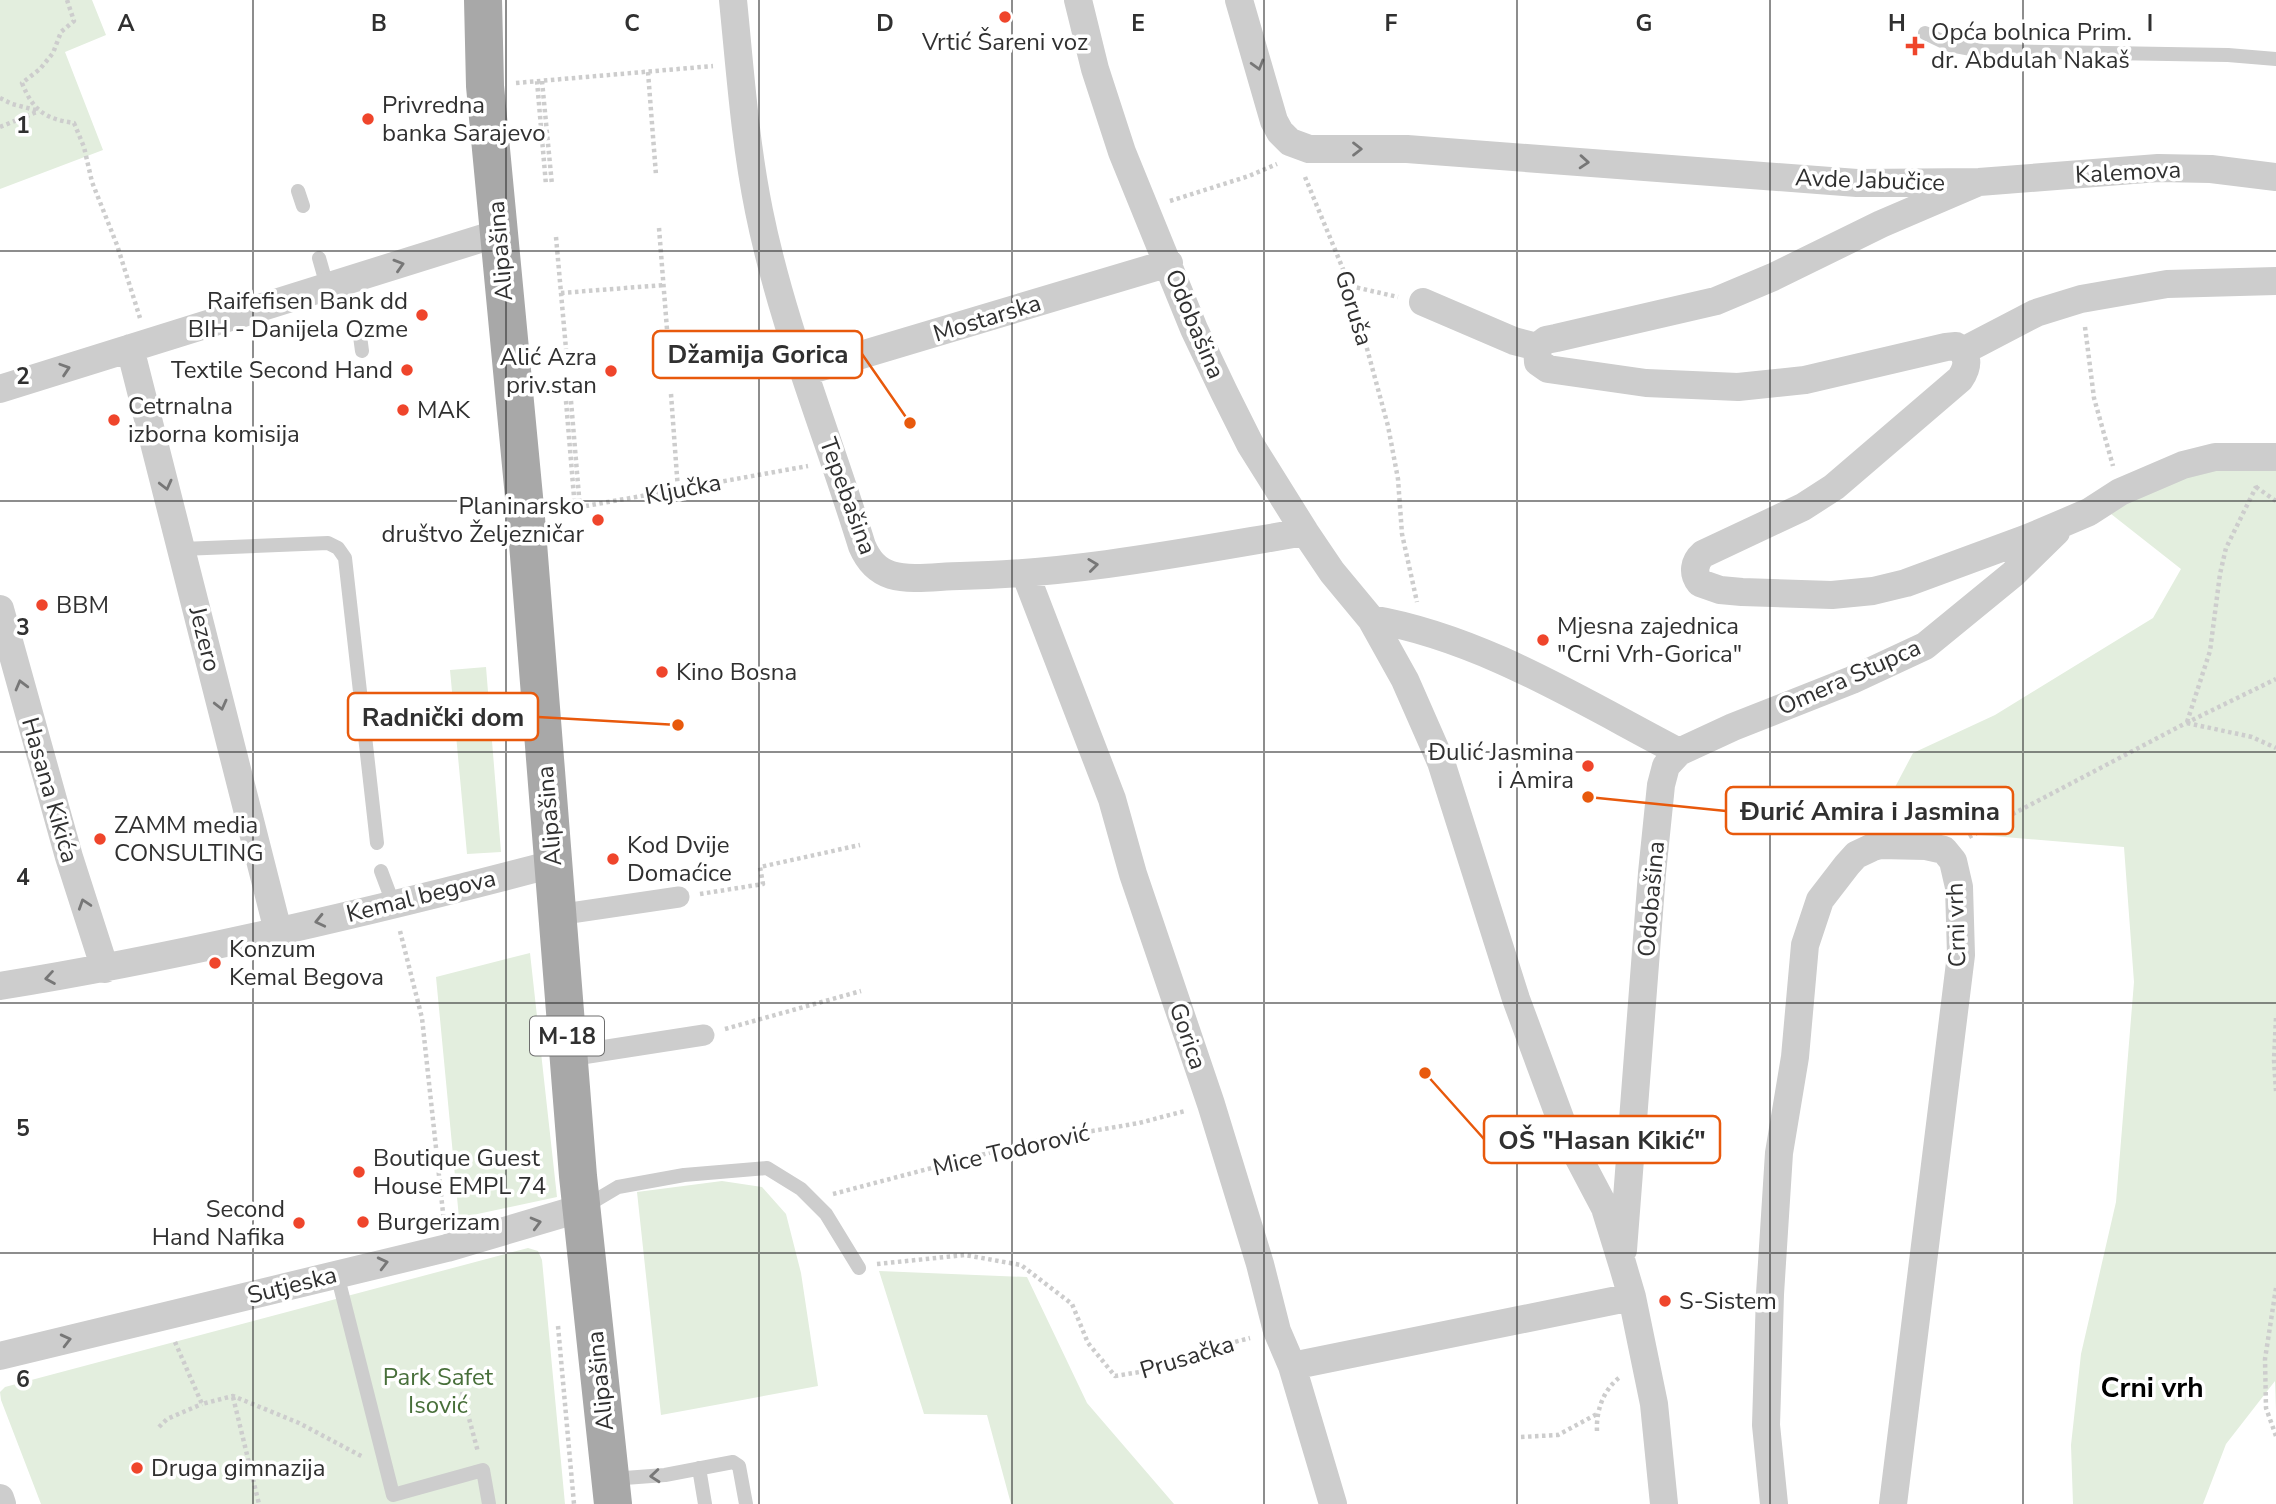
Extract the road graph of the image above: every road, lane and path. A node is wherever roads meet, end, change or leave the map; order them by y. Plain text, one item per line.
1 (67, 0) edge
2 (459, 0) edge
3 (483, 0) edge
4 (733, 0) edge
5 (1078, 0) edge
6 (1239, 0) edge
7 (1924, 33) dead end
8 (2276, 59) edge
9 (725, 65) dead end
10 (648, 72) junction
11 (539, 81) junction
12 (500, 85) junction
13 (0, 98) edge
14 (38, 111) junction
15 (0, 127) edge
16 (1290, 142) junction
17 (656, 175) dead end
18 (2276, 177) edge
19 (1979, 182) junction
20 (549, 185) dead end
21 (298, 191) dead end
22 (303, 205) dead end
23 (1146, 209) junction
24 (659, 228) dead end
25 (499, 233) junction
26 (556, 237) dead end
27 (319, 258) dead end
28 (1169, 262) junction
29 (2276, 281) edge
30 (664, 285) junction
31 (327, 286) junction
32 (1350, 286) junction
33 (561, 293) junction
34 (2081, 299) junction
35 (1423, 302) joint
36 (360, 336) dead end
37 (668, 342) dead end
38 (139, 345) junction
39 (1537, 347) junction
40 (566, 349) dead end
41 (362, 351) dead end
42 (1963, 351) junction
43 (804, 372) junction
44 (0, 389) edge
45 (671, 394) dead end
46 (568, 401) dead end
47 (2243, 456) junction
48 (2276, 457) edge
49 (816, 464) dead end
50 (2256, 486) junction
51 (678, 489) junction
52 (2120, 492) junction
53 (2276, 501) edge
54 (578, 508) junction
55 (550, 512) dead end
56 (2067, 522) junction
57 (1305, 532) junction
58 (182, 549) junction
59 (1025, 573) junction
60 (0, 609) edge
61 (1371, 619) junction
62 (1423, 631) junction
63 (2276, 679) edge
64 (2186, 723) junction
65 (2276, 748) edge
66 (1679, 752) junction
67 (377, 843) dead end
68 (860, 845) dead end
69 (1944, 850) junction
70 (553, 864) junction
71 (381, 871) dead end
72 (679, 897) joint
73 (393, 903) junction
74 (557, 915) junction
75 (278, 931) junction
76 (105, 969) junction
77 (0, 986) edge
78 (861, 991) dead end
79 (2276, 1018) edge
80 (704, 1035) joint
81 (569, 1056) junction
82 (2276, 1091) edge
83 (1211, 1104) junction
84 (811, 1199) junction
85 (582, 1208) junction
86 (447, 1248) junction
87 (1622, 1263) junction
88 (859, 1268) joint
89 (337, 1274) junction
90 (2276, 1289) edge
91 (1632, 1297) junction
92 (558, 1324) dead end
93 (1277, 1331) junction
94 (172, 1334) dead end
95 (0, 1356) edge
96 (1292, 1366) junction
97 (462, 1392) dead end
98 (233, 1396) junction
99 (202, 1404) junction
100 (1597, 1414) dead end
101 (159, 1427) dead end
102 (2276, 1436) edge
103 (1521, 1437) dead end
104 (699, 1468) junction
105 (386, 1469) junction
106 (483, 1470) junction
107 (612, 1492) edge
108 (0, 1498) edge
109 (2, 1504) edge
110 (259, 1504) edge
111 (489, 1504) edge
112 (574, 1504) edge
113 (705, 1504) edge
114 (746, 1504) edge
115 (1333, 1504) edge
116 (1664, 1504) edge
117 (1774, 1504) edge
118 (1893, 1504) edge

1 - 14 path
2 - 12 main road, Alipašina / M-18
3 - 12 main road, Alipašina / M-18
4 - 43 street, Tepebašina
5 - 23 street, Odobašina
6 -> 16 street
7 - 8 lane
9 - 10 path
10 - 11 path
10 - 17 path
11 - 12 path
11 - 20 path
12 - 25 main road, Alipašina / M-18
13 - 14 path
14 - 15 path
14 - 38 path
16 -> 19 street, Avde Jabučice
16 - 23 path
16 - 32 path, Goruša
18 - 19 street, Kalemova
19 - 39 street, Avde Jabučice
21 - 22 lane
23 - 28 street, Odobašina
24 - 30 path
31 -> 25 street
25 - 70 main road, Alipašina / M-18
26 - 33 path
27 - 31 lane
28 - 43 street, Mostarska
28 - 57 street, Odobašina
29 - 34 street
30 - 33 path
30 - 37 path
31 - 38 street
32 - 35 path
32 - 62 path, Goruša
33 - 40 path
34 - 42 street
34 - 52 path
35 - 39 street
36 - 41 lane
44 -> 38 street
38 -> 58 street, Jezero
39 - 42 street
42 - 56 street, Omera Stupca
43 - 59 street, Tepebašina
45 - 51 path
46 - 54 path
47 - 48 street, Omera Stupca
47 - 50 path
47 - 52 street, Omera Stupca
49 - 51 path, Ključka
50 - 53 path
50 - 64 path
51 - 54 path, Ključka
52 - 56 street, Omera Stupca
54 - 55 path, Ključka
56 - 66 street, Omera Stupca
59 -> 57 street, Tepebašina
57 - 61 street, Odobašina
58 - 67 lane
58 -> 75 street, Jezero
59 - 83 street, Gorica
76 -> 60 street, Hasana Kikića
61 - 62 street
61 - 87 street, Odobašina
62 - 66 street
63 - 64 path
64 - 65 path
64 - 69 path
66 - 87 street, Odobašina
68 - 72 path
69 - 117 street, Crni vrh
69 - 118 street, Crni vrh
70 - 73 street, Kemal begova
70 - 74 main road, Alipašina / M-18
71 - 73 lane
72 - 74 street
73 -> 75 street, Kemal begova
73 - 86 path
74 - 81 main road, Alipašina / M-18
75 - 76 street, Kemal begova
76 -> 77 street, Kemal begova
78 - 80 path
79 - 82 path
80 - 81 street
81 - 85 main road, Alipašina / M-18
83 - 84 path, Mice Todorović
83 - 93 street, Gorica
84 - 85 lane
84 - 88 lane
86 -> 85 street, Sutjeska
85 - 107 main road, Alipašina / M-18
89 -> 86 street, Sutjeska
87 - 91 street, Odobašina
88 - 93 path, Prusačka
95 -> 89 street, Sutjeska
89 - 105 lane
90 - 102 path
91 - 96 street
91 - 116 street, Odobašina
92 - 112 path
93 - 96 street, Gorica
94 - 99 path
96 - 115 street, Gorica
97 - 106 path
98 - 99 path
98 - 105 path
98 - 110 path
99 - 101 path
100 - 103 path
104 -> 107 lane
104 - 113 lane
104 - 114 lane
105 - 106 lane
106 - 111 lane
108 - 109 street

